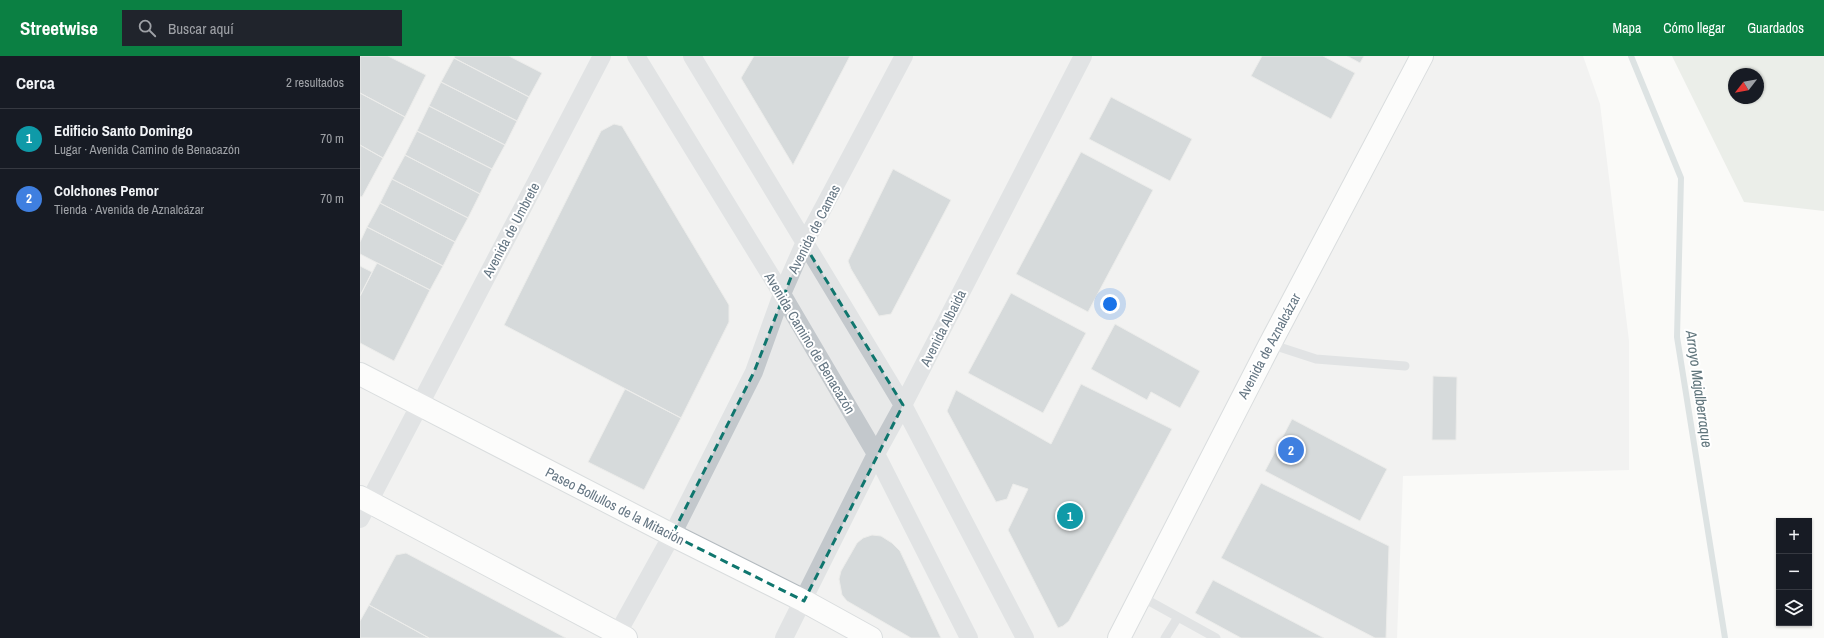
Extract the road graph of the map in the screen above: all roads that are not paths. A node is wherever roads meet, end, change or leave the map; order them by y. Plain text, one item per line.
1 (602, 56) edge
2 (636, 56) edge
3 (692, 56) edge
4 (904, 56) edge
5 (1083, 56) edge
6 (1422, 56) edge
7 (804, 244) junction
8 (782, 294) junction
9 (1270, 344) junction
10 (1405, 366) dead end
11 (360, 374) edge
12 (420, 405) junction
13 (904, 405) junction
14 (876, 454) junction
15 (363, 506) edge
16 (672, 535) junction
17 (1140, 596) junction
18 (804, 601) junction
19 (1178, 617) junction
20 (620, 636) edge
21 (784, 638) edge
22 (871, 638) edge
23 (969, 638) edge
24 (1025, 638) edge
25 (1119, 638) edge
26 (1166, 638) edge
27 (1216, 638) edge

1 - 12 street, Avenida de Umbrete
2 - 8 street, Avenida Camino de Benacazón
3 - 7 street
4 - 7 street, Avenida de Camas
5 - 13 street, Avenida Albaida
6 - 9 street, Avenida de Aznalcázar
7 - 8 street, Avenida de Camas
7 - 13 street
8 - 14 street, Avenida Camino de Benacazón
8 - 16 street, Avenida de Camas
9 - 10 lane
9 - 17 street, Avenida de Aznalcázar
11 - 12 street, Paseo Bollullos de la Mitación
12 - 15 street, Avenida de Umbrete
12 - 16 street, Paseo Bollullos de la Mitación
13 - 14 street, Avenida Albaida
13 - 24 street
14 - 18 street, Avenida Albaida
14 - 23 street, Avenida Camino de Benacazón
15 - 20 street
16 - 18 street, Paseo Bollullos de la Mitación
16 - 20 street, Avenida de Camas
17 - 19 lane
17 - 25 street, Avenida de Aznalcázar
18 - 21 street, Avenida Albaida
18 - 22 street, Paseo Bollullos de la Mitación
19 - 26 lane
19 - 27 lane

